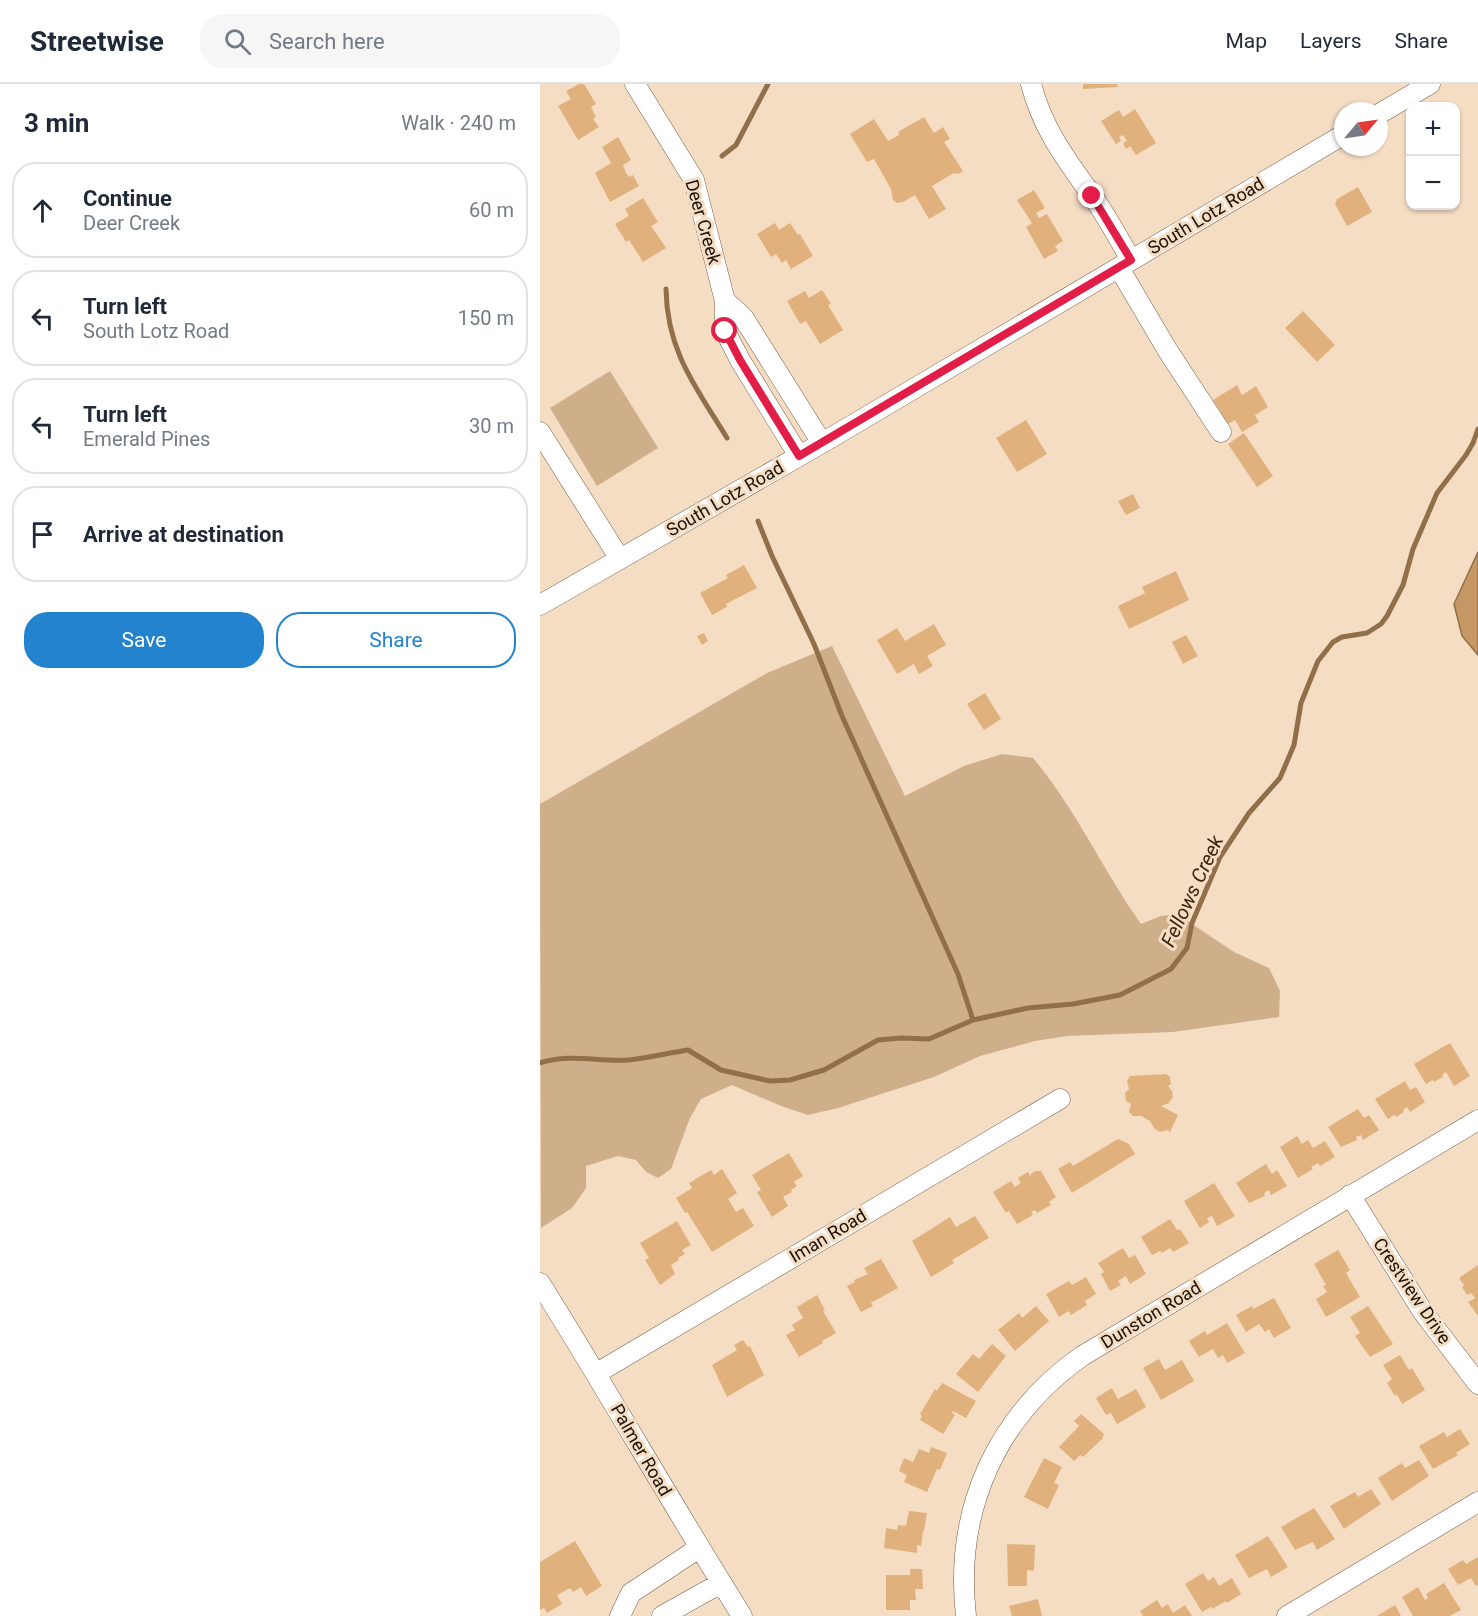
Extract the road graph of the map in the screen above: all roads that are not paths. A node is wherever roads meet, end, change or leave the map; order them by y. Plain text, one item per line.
1 (635, 84) edge
2 (1031, 84) edge
3 (1422, 86) edge
4 (1388, 108) edge
5 (1334, 140) edge
6 (1125, 264) junction
7 (725, 301) junction
8 (540, 432) edge
9 (1221, 432) dead end
10 (822, 443) junction
11 (799, 456) junction
12 (620, 559) junction
13 (540, 605) edge
14 (1060, 1099) dead end
15 (1478, 1120) edge
16 (1350, 1195) junction
17 (540, 1283) edge
18 (597, 1373) junction
19 (1478, 1384) edge
20 (1478, 1502) edge
21 (699, 1548) junction
22 (721, 1582) junction
23 (620, 1616) edge
24 (662, 1616) edge
25 (742, 1616) edge
26 (966, 1616) edge
27 (1287, 1616) edge

1 - 7 street, Deer Creek
2 - 6 street
3 - 4 street
5 - 6 street, South Lotz Road
6 - 9 street
6 - 10 street, South Lotz Road
7 - 10 street, Deer Creek
7 - 11 street, Deer Creek
8 - 12 street
10 - 11 street, South Lotz Road
11 - 12 street, South Lotz Road
12 - 13 street, South Lotz Road
14 - 18 street, Iman Road
15 - 16 street, Dunston Road
16 - 19 street, Crestview Drive
16 - 26 street, Dunston Road
17 - 18 street, Palmer Road
18 - 21 street, Palmer Road
20 - 27 street
21 - 22 street, Palmer Road
21 - 23 street
22 - 24 street
22 - 25 street, Palmer Road

